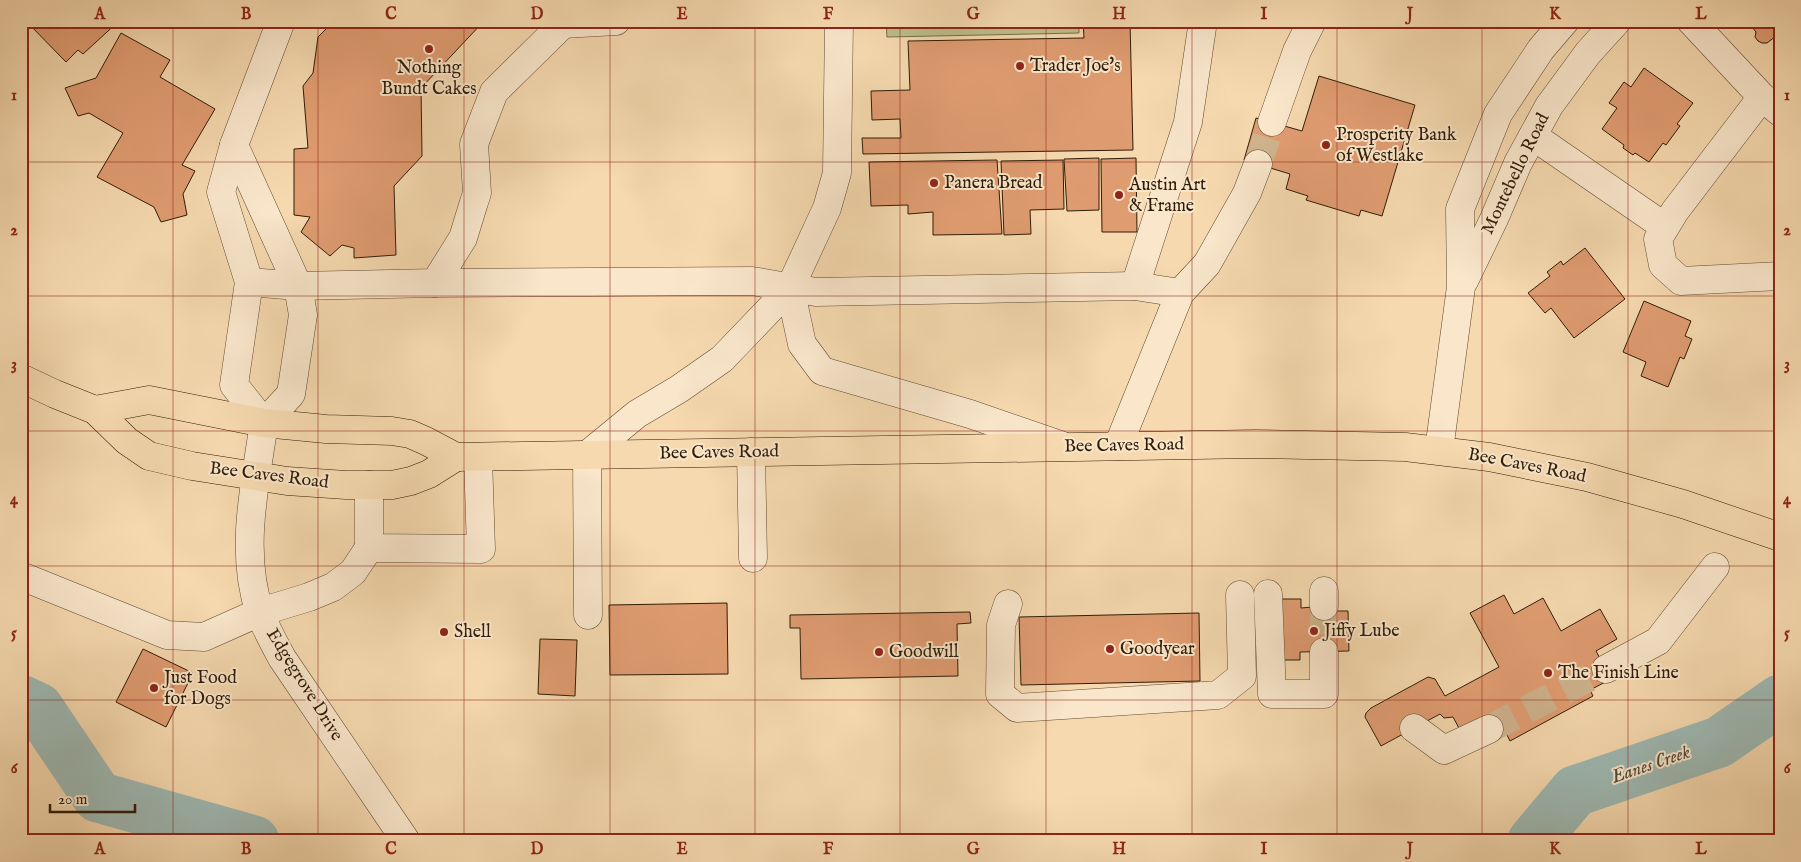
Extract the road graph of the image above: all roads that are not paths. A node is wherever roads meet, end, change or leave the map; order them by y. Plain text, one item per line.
1 (282, 21) edge
2 (616, 21) edge
3 (839, 21) edge
4 (1203, 21) edge
5 (1312, 21) edge
6 (1564, 21) edge
7 (1617, 21) edge
8 (1691, 21) edge
9 (1772, 98) edge
10 (1272, 122) tunnel mouth
11 (1533, 136) junction
12 (234, 145) junction
13 (1258, 164) tunnel mouth
14 (1665, 227) junction
15 (1780, 276) edge
16 (250, 282) junction
17 (435, 284) junction
18 (298, 286) junction
19 (1135, 286) junction
20 (1461, 287) junction
21 (790, 288) junction
22 (1180, 293) junction
23 (21, 378) edge
24 (95, 410) junction
25 (264, 423) junction
26 (1118, 446) junction
27 (1064, 447) junction
28 (1439, 450) junction
29 (751, 452) junction
30 (587, 455) junction
31 (467, 457) junction
32 (256, 477) junction
33 (369, 485) junction
34 (1769, 534) edge
35 (369, 548) junction
36 (753, 558) dead end
37 (1715, 567) dead end
38 (21, 576) edge
39 (1268, 594) dead end
40 (1240, 595) dead end
41 (1008, 604) dead end
42 (260, 612) junction
43 (588, 615) dead end
44 (1324, 652) tunnel mouth
45 (1606, 669) tunnel mouth
46 (1414, 728) dead end
47 (1490, 729) tunnel mouth
48 (406, 841) edge

1 - 12 street
2 - 17 street
3 - 21 street
4 - 19 street
5 - 10 street
6 - 20 street, Montebello Road
7 - 11 street, Montebello Road
8 - 9 street
9 - 14 street
11 - 14 street
11 - 20 street, Montebello Road
12 - 16 street
12 - 18 street
13 - 22 street
14 - 15 street
16 - 18 street
16 - 25 street
17 - 18 street
17 - 21 street
18 - 25 street
19 - 21 street
19 - 22 street
20 - 28 street, Montebello Road
21 - 27 street
21 - 30 street
22 - 26 street
23 - 24 main road, Bee Caves Road
24 - 25 main road, Bee Caves Road
24 - 32 main road, Bee Caves Road
25 - 31 main road, Bee Caves Road
25 - 32 street, Edgegrove Drive
26 - 27 main road, Bee Caves Road
26 - 28 main road, Bee Caves Road
27 - 29 main road, Bee Caves Road
28 - 34 main road, Bee Caves Road
29 - 30 main road, Bee Caves Road
29 - 36 street
30 - 31 main road, Bee Caves Road
30 - 43 street
31 - 33 main road, Bee Caves Road
31 - 35 street
32 - 33 main road, Bee Caves Road
32 - 42 street, Edgegrove Drive
33 - 35 street
35 - 42 street
37 - 45 street
38 - 42 street
39 - 44 street
40 - 41 street
42 - 48 street, Edgegrove Drive
46 - 47 street

